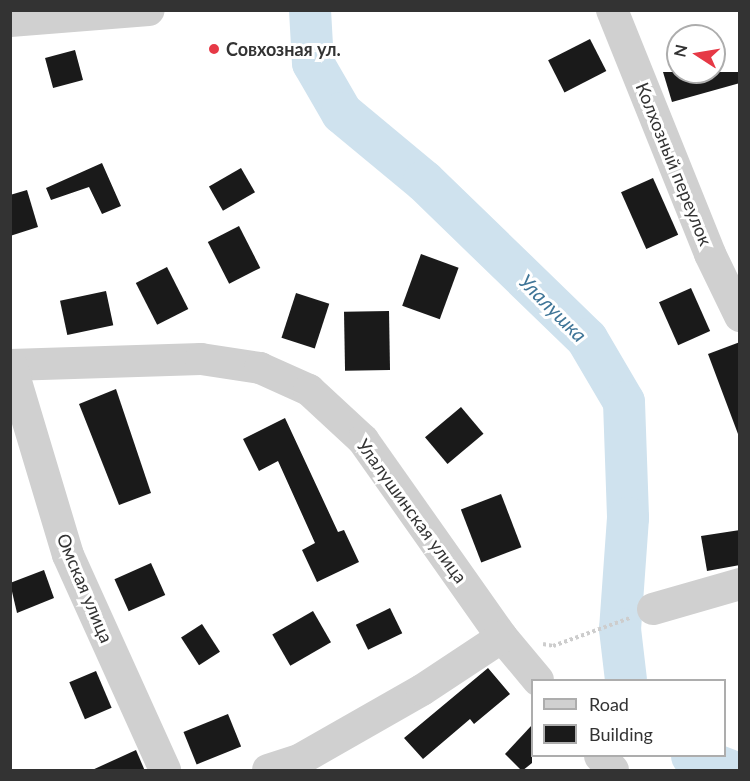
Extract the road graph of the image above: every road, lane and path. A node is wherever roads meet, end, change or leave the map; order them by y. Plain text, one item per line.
1 (149, 10) edge
2 (612, 10) edge
3 (10, 21) edge
4 (740, 316) edge
5 (11, 365) edge
6 (740, 584) edge
7 (653, 609) joint
8 (502, 637) junction
9 (536, 679) edge
10 (601, 757) edge
11 (165, 771) edge
12 (268, 771) edge
13 (613, 771) edge

1 - 3 street
2 - 4 street, Колхозный переулок
5 - 8 street, Улалушинская улица
5 - 11 street, Омская улица
6 - 7 street
7 - 8 path
8 - 9 street, Улалушинская улица
8 - 12 street
10 - 13 street

